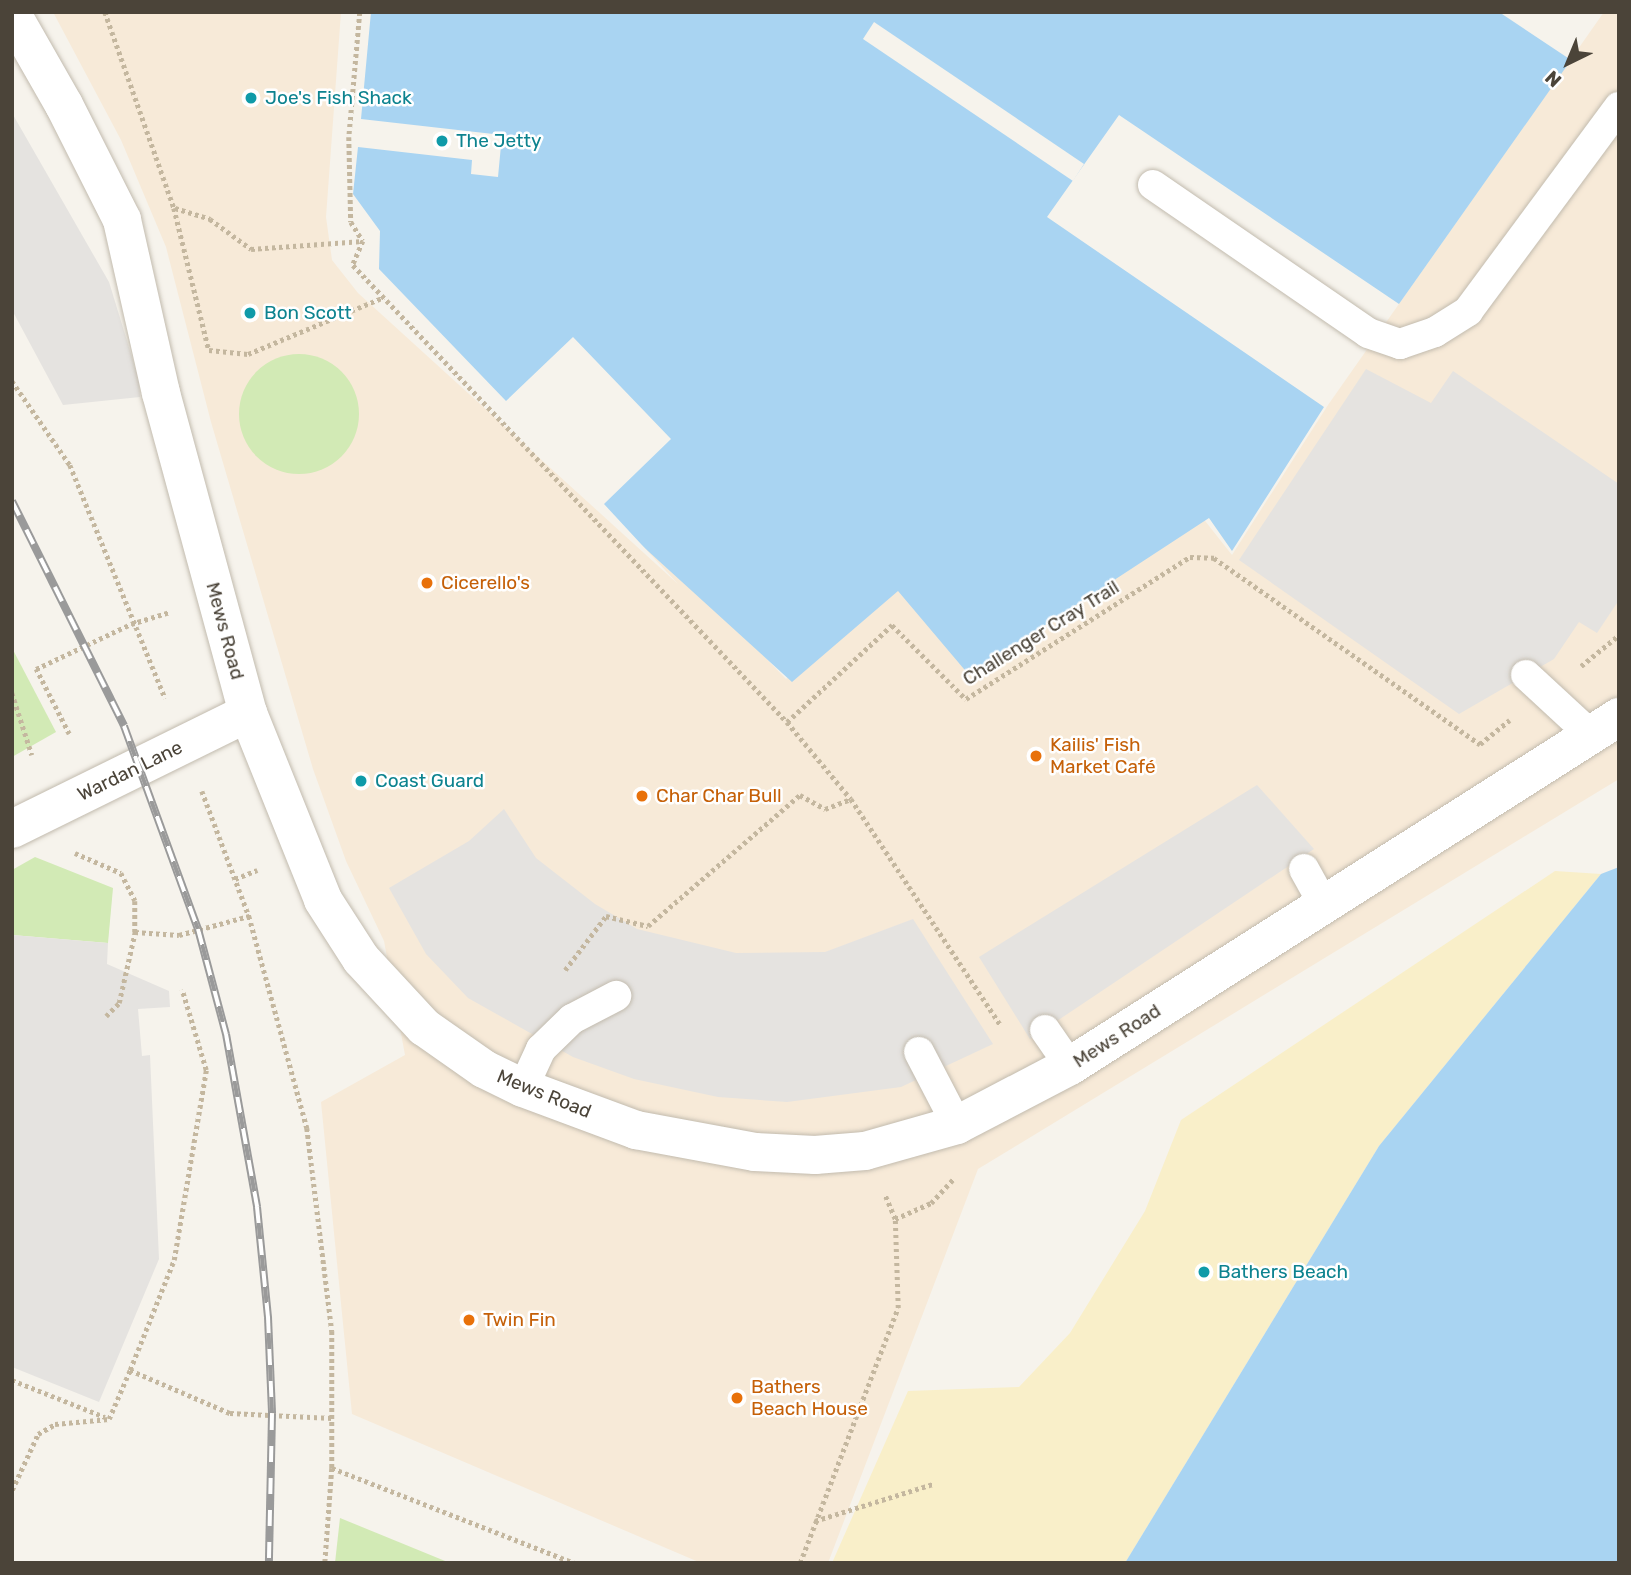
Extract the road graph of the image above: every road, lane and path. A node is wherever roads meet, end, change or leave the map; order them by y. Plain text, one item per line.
1 (105, 12) edge
2 (360, 12) edge
3 (12, 14) edge
4 (1619, 107) edge
5 (349, 132) junction
6 (356, 133) dead end
7 (1153, 185) dead end
8 (174, 208) junction
9 (363, 241) junction
10 (384, 297) junction
11 (12, 381) edge
12 (176, 610) dead end
13 (131, 624) junction
14 (1526, 676) dead end
15 (12, 693) edge
16 (248, 713) junction
17 (788, 722) junction
18 (1605, 726) edge
19 (69, 734) dead end
20 (1480, 744) dead end
21 (32, 755) dead end
22 (851, 799) junction
23 (12, 829) edge
24 (70, 851) dead end
25 (260, 869) dead end
26 (1304, 870) dead end
27 (235, 879) dead end
28 (1323, 903) junction
29 (135, 932) junction
30 (557, 978) dead end
31 (182, 990) dead end
32 (616, 996) dead end
33 (106, 1016) dead end
34 (1001, 1027) dead end
35 (1045, 1030) dead end
36 (919, 1052) dead end
37 (1070, 1066) junction
38 (523, 1088) junction
39 (957, 1125) junction
40 (895, 1219) dead end
41 (130, 1370) junction
42 (12, 1380) edge
43 (332, 1418) junction
44 (109, 1419) junction
45 (332, 1468) junction
46 (933, 1484) dead end
47 (12, 1490) edge
48 (814, 1521) junction
49 (325, 1563) edge
50 (574, 1563) edge
51 (800, 1563) edge

1 - 8 path
2 - 5 path
3 - 16 street, Mews Road
4 - 7 lane
5 - 6 path
5 - 9 path
8 - 9 path
8 - 10 path
9 - 10 path
10 - 17 path
11 - 13 path
12 - 13 path
13 - 19 path
14 - 18 lane
15 - 21 path
16 - 23 street, Wardan Lane
16 - 38 street, Mews Road
17 - 20 path, Challenger Cray Trail
17 - 22 path
18 - 28 street, Mews Road
22 - 30 path
22 - 34 path
24 - 29 path
25 - 27 path
26 - 28 lane
28 - 37 street, Mews Road
29 - 33 path
29 - 43 path
31 - 41 path
32 - 38 lane
35 - 37 lane
36 - 39 lane
37 - 39 street, Mews Road
38 - 39 street, Mews Road
40 - 48 path
41 - 43 path
41 - 44 path
42 - 44 path
43 - 45 path
44 - 47 path
45 - 49 path
45 - 50 path
46 - 48 path
48 - 51 path

